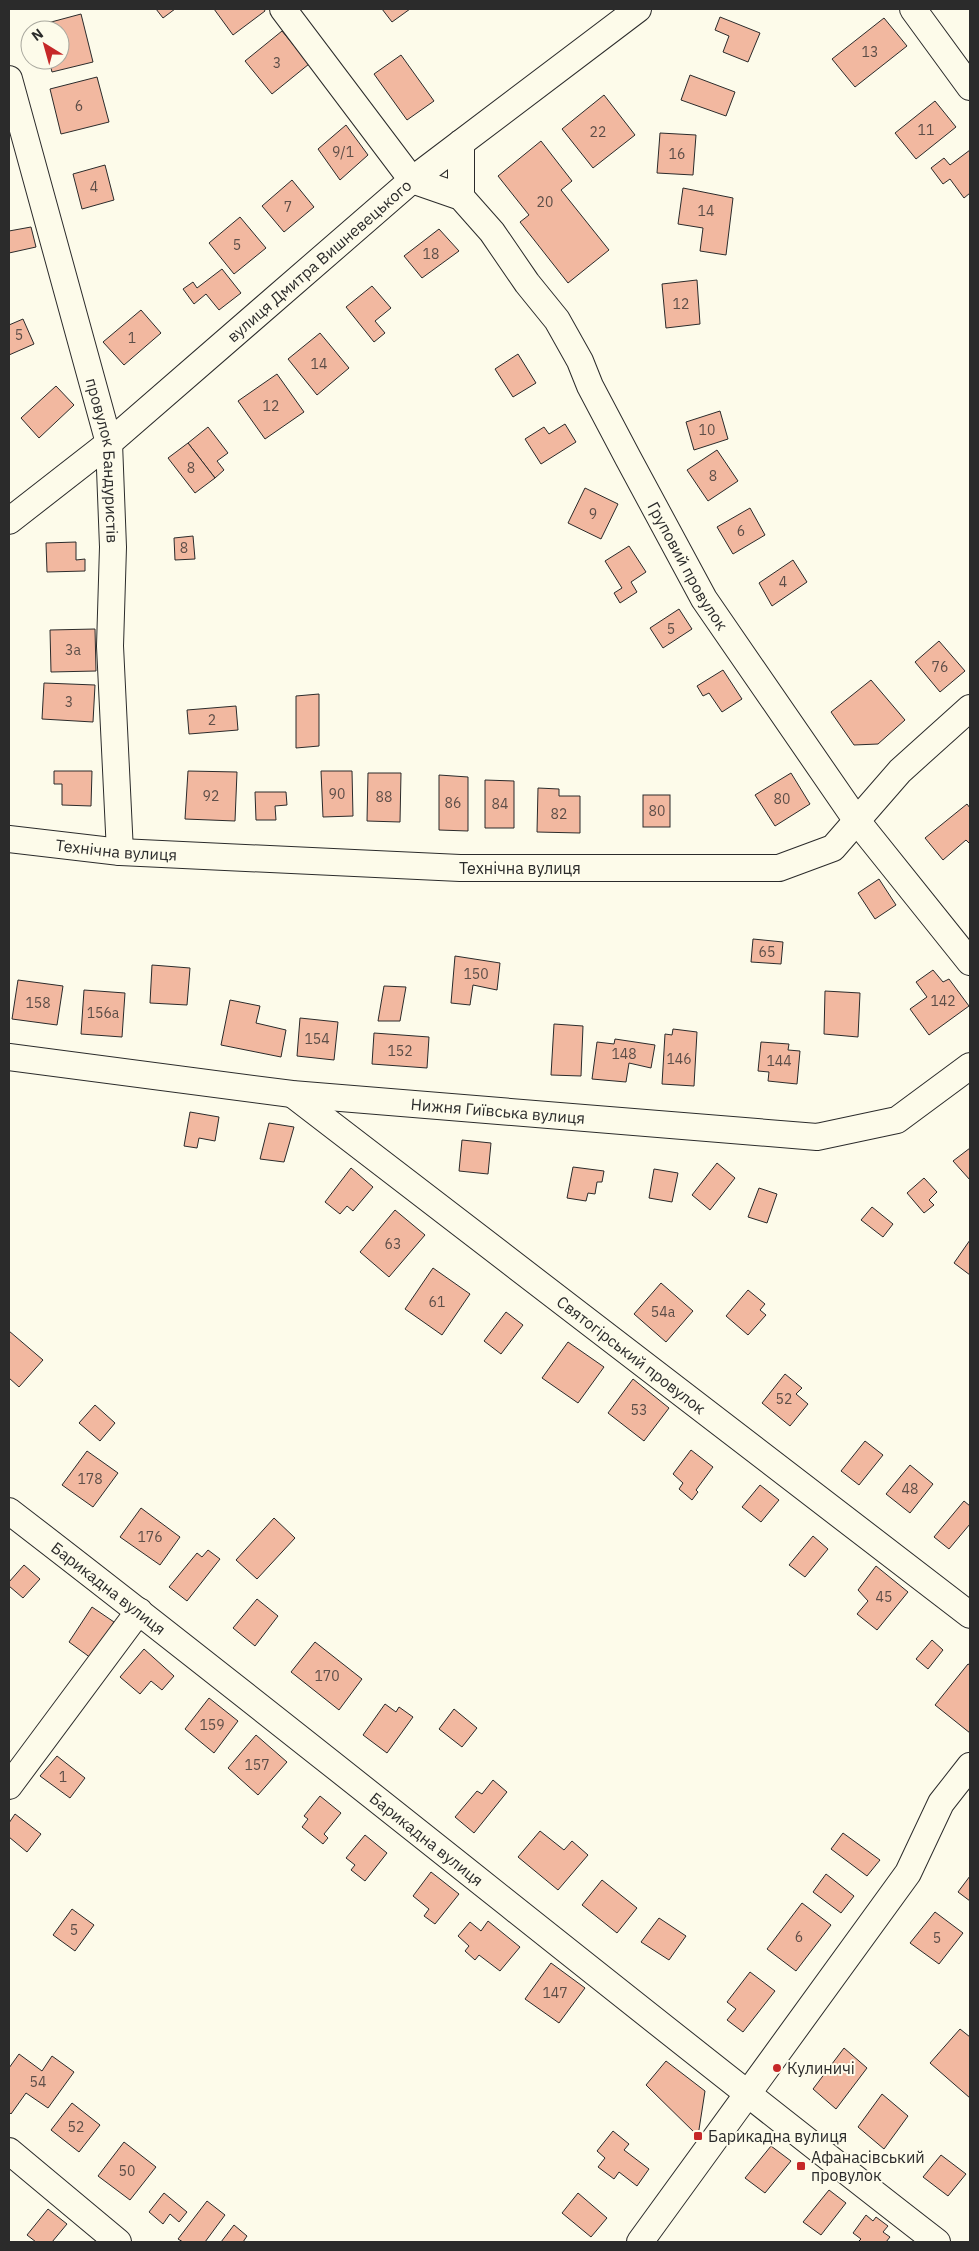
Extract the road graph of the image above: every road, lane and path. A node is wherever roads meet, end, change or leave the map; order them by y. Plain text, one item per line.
1 (283, 9) edge
2 (638, 9) edge
3 (913, 9) edge
4 (609, 17) edge
5 (9, 79) edge
6 (970, 87) edge
7 (461, 143) junction
8 (20, 166) edge
9 (412, 180) junction
10 (461, 196) junction
11 (109, 443) junction
12 (9, 521) edge
13 (970, 708) edge
14 (857, 820) junction
15 (9, 839) edge
16 (120, 852) junction
17 (970, 962) edge
18 (9, 1058) edge
19 (970, 1066) edge
20 (292, 1094) junction
21 (9, 1511) edge
22 (139, 1611) junction
23 (970, 1615) edge
24 (970, 1766) edge
25 (9, 1786) edge
26 (746, 2095) junction
27 (9, 2152) edge
28 (118, 2242) edge
29 (640, 2242) edge
30 (937, 2242) edge

1 - 9 street
2 - 4 street, вулиця Дмитра Вишневецького
3 - 6 street
4 - 7 street, вулиця Дмитра Вишневецького
5 - 8 street, провулок Бандуристів
7 - 9 street, вулиця Дмитра Вишневецького
7 - 10 street
8 - 11 street, провулок Бандуристів
9 - 10 street
9 - 11 street, вулиця Дмитра Вишневецького
10 - 14 street, Груповий провулок
11 - 12 street, вулиця Дмитра Вишневецького
11 - 16 street, провулок Бандуристів
13 - 14 street, Технічна вулиця
14 - 16 street, Технічна вулиця
14 - 17 street, Груповий провулок
15 - 16 street, Технічна вулиця
18 - 20 street, Нижня Гиївська вулиця
19 - 20 street, Нижня Гиївська вулиця
20 - 23 street, Святогірський провулок
21 - 22 street, Барикадна вулиця
22 - 25 street
22 - 26 street, Барикадна вулиця
24 - 26 street
26 - 29 street
26 - 30 street, Барикадна вулиця
27 - 28 street

